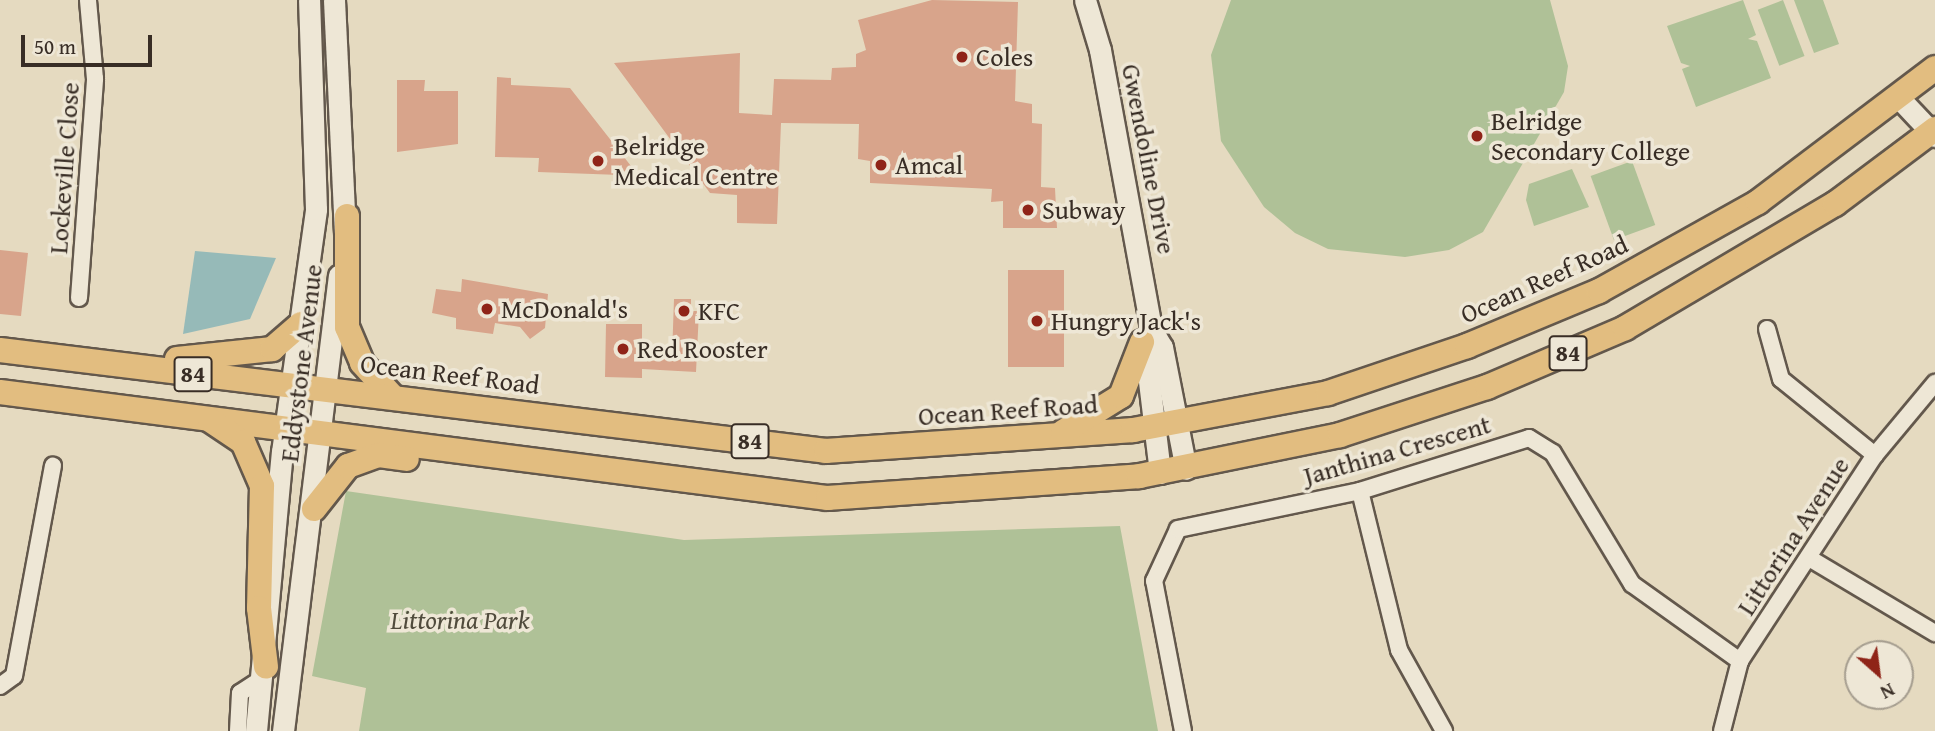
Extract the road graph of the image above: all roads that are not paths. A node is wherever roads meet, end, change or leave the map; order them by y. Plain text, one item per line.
1 (88, 0) edge
2 (309, 0) edge
3 (334, 0) edge
4 (1085, 0) edge
5 (1935, 68) edge
6 (1900, 99) junction
7 (1934, 133) edge
8 (343, 161) junction
9 (316, 209) junction
10 (347, 216) junction
11 (79, 298) dead end
12 (301, 324) junction
13 (1767, 330) dead end
14 (1147, 336) junction
15 (0, 350) edge
16 (64, 359) junction
17 (1935, 383) edge
18 (292, 386) junction
19 (323, 389) junction
20 (0, 392) edge
21 (393, 397) junction
22 (204, 417) junction
23 (1179, 424) junction
24 (1154, 427) junction
25 (285, 428) junction
26 (319, 432) junction
27 (1047, 440) junction
28 (1875, 455) junction
29 (52, 466) dead end
30 (1186, 469) junction
31 (1160, 473) junction
32 (645, 478) junction
33 (1360, 491) junction
34 (314, 509) junction
35 (1809, 558) junction
36 (1935, 633) edge
37 (1740, 661) junction
38 (264, 672) junction
39 (0, 686) edge
40 (288, 699) junction
41 (238, 731) edge
42 (256, 731) edge
43 (283, 731) edge
44 (1184, 731) edge
45 (1444, 731) edge
46 (1722, 731) edge

1 - 11 street, Lockeville Close
2 - 9 main road, Eddystone Avenue
3 - 8 main road, Eddystone Avenue
4 - 14 main road, Gwendoline Drive
5 - 6 main road, Ocean Reef Road / 84
6 - 7 main road
6 - 23 main road, Ocean Reef Road / 84
7 - 30 main road, 84
8 - 9 main road
8 - 10 main road, Eddystone Avenue
9 - 12 main road, Eddystone Avenue
10 - 19 main road, Eddystone Avenue
10 - 21 main road
12 - 16 main road
12 - 18 main road, Eddystone Avenue
13 - 28 street
14 - 23 main road, Gwendoline Drive
14 - 24 main road, Gwendoline Drive
14 - 27 main road
15 - 16 main road, Ocean Reef Road / 84
16 - 18 main road, Ocean Reef Road / 84
17 - 28 street, Littorina Avenue
18 - 19 main road, Ocean Reef Road / 84
18 - 25 main road, Eddystone Avenue
19 - 21 main road, Ocean Reef Road / 84
19 - 26 main road, Eddystone Avenue
20 - 22 main road, 84
21 - 27 main road, Ocean Reef Road / 84
22 - 25 main road, 84
22 - 38 main road
23 - 24 main road, Ocean Reef Road / 84
23 - 30 main road, Gwendoline Drive
24 - 27 main road, Ocean Reef Road / 84
24 - 31 main road, Gwendoline Drive
25 - 26 main road, 84
25 - 38 main road, Eddystone Avenue
26 - 32 main road, 84
26 - 34 main road, Eddystone Avenue
28 - 35 street, Littorina Avenue
29 - 39 street
30 - 31 main road, 84
31 - 32 main road, 84
32 - 34 main road
33 - 37 street, Janthina Crescent
33 - 44 street, Janthina Crescent
33 - 45 street
34 - 40 main road, Eddystone Avenue
35 - 36 street
35 - 37 street, Littorina Avenue
37 - 46 street, Littorina Avenue
38 - 40 main road
38 - 41 street
38 - 42 main road, Eddystone Avenue
40 - 43 main road, Eddystone Avenue

